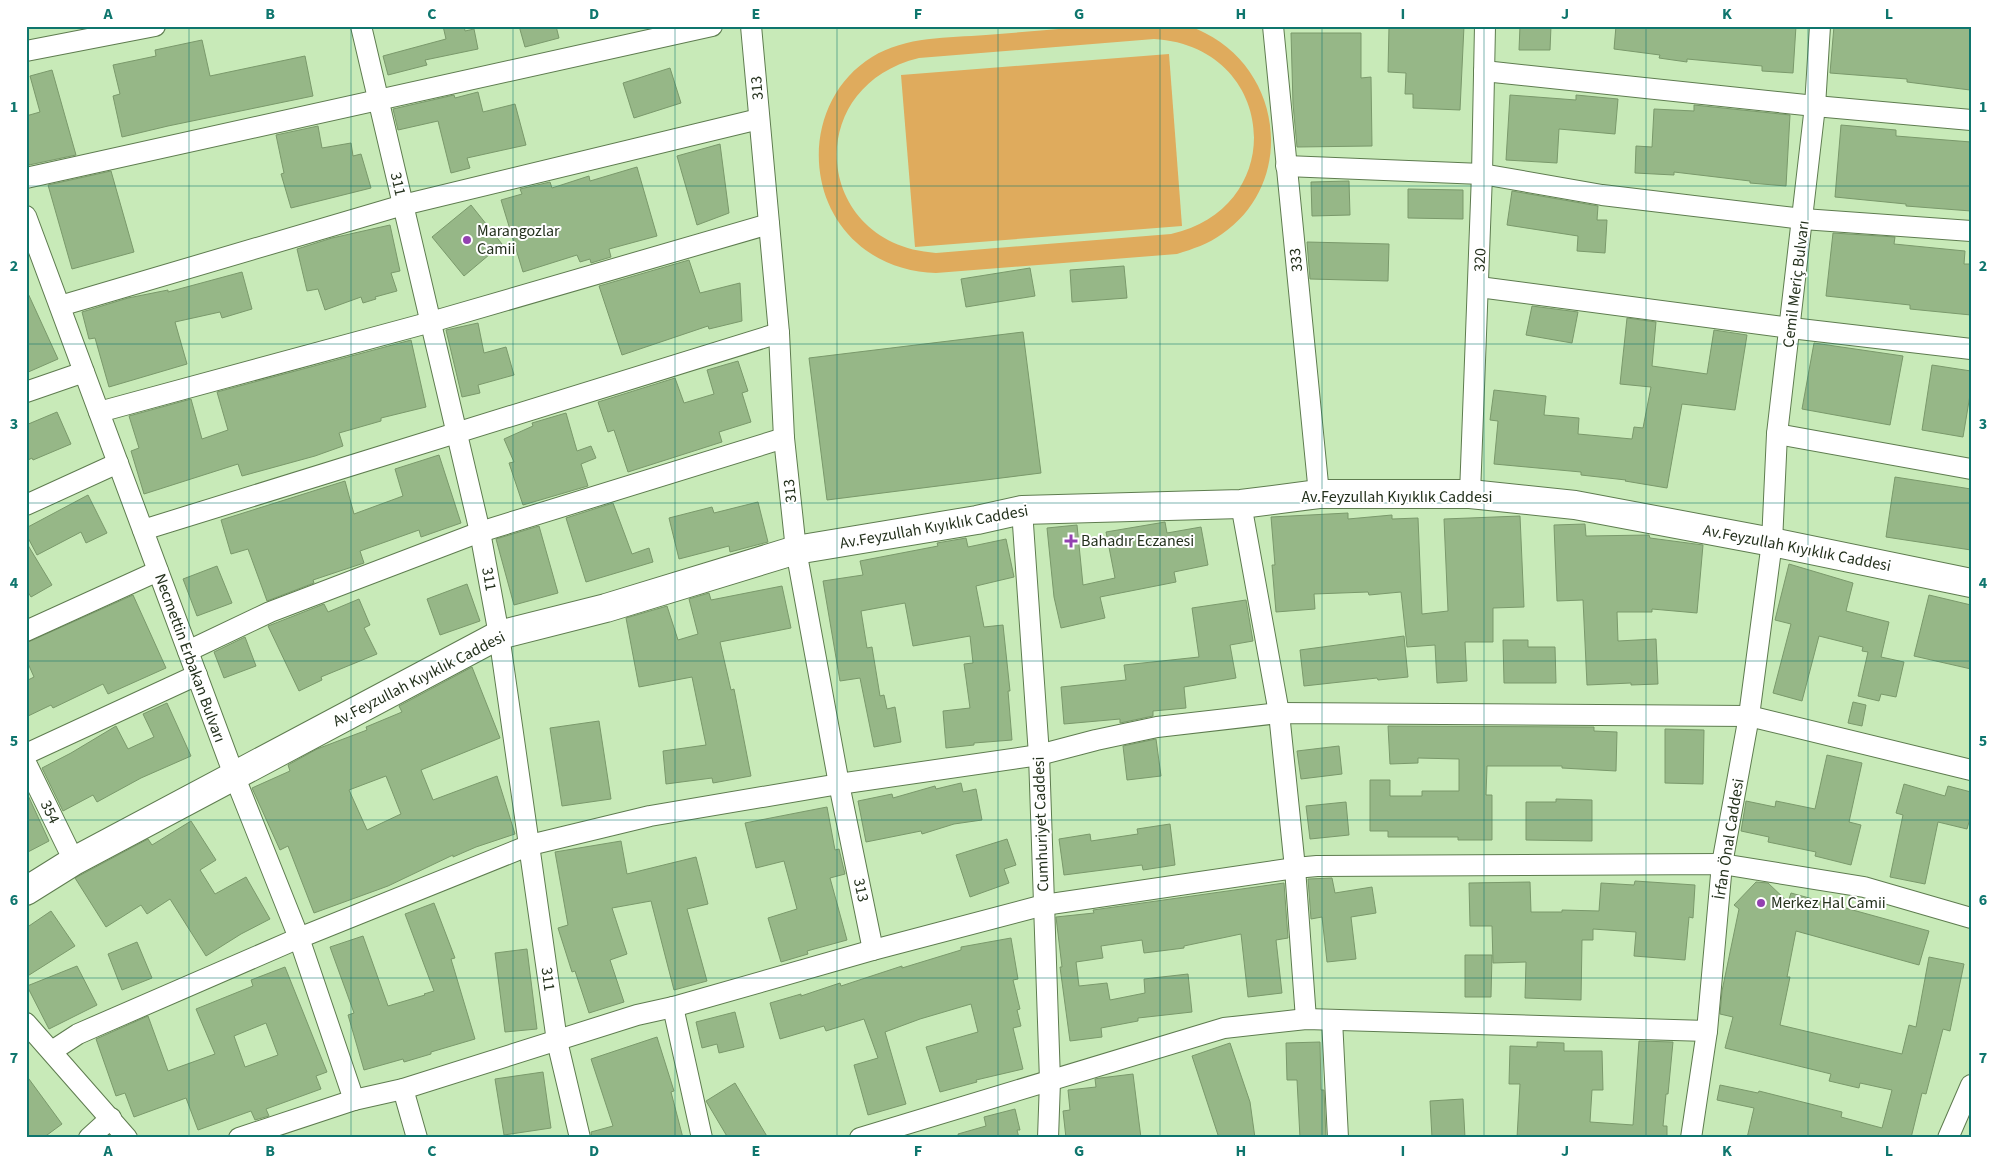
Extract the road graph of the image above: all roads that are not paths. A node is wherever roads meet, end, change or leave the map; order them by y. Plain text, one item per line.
1 (155, 26) edge
2 (361, 26) edge
3 (712, 26) edge
4 (751, 26) edge
5 (1273, 26) edge
6 (1485, 26) edge
7 (1820, 26) edge
8 (26, 52) edge
9 (1484, 70) junction
10 (378, 100) junction
11 (1815, 106) junction
12 (760, 119) junction
13 (1971, 120) edge
14 (1286, 166) junction
15 (1482, 174) junction
16 (26, 178) edge
17 (403, 206) junction
18 (26, 216) edge
19 (1803, 219) junction
20 (769, 224) junction
21 (1971, 231) edge
22 (31, 246) edge
23 (1479, 287) junction
24 (60, 306) junction
25 (431, 322) junction
26 (1791, 328) junction
27 (779, 333) junction
28 (1971, 349) edge
29 (84, 372) junction
30 (26, 392) edge
31 (99, 412) junction
32 (456, 432) junction
33 (1777, 434) junction
34 (784, 438) junction
35 (118, 462) junction
36 (1971, 469) edge
37 (1319, 494) junction
38 (1470, 494) junction
39 (1241, 504) junction
40 (26, 505) edge
41 (1022, 510) junction
42 (143, 530) junction
43 (480, 532) junction
44 (1772, 542) junction
45 (796, 550) junction
46 (158, 571) junction
47 (1971, 583) edge
48 (26, 631) edge
49 (499, 635) junction
50 (188, 651) junction
51 (197, 676) junction
52 (1279, 713) junction
53 (1749, 716) junction
54 (26, 754) edge
55 (1039, 755) junction
56 (26, 763) edge
57 (1971, 770) edge
58 (234, 775) junction
59 (839, 784) junction
60 (530, 845) junction
61 (74, 861) junction
62 (1722, 864) junction
63 (1295, 868) junction
64 (26, 891) edge
65 (1044, 905) junction
66 (1971, 918) edge
67 (299, 938) junction
68 (873, 950) junction
69 (673, 1007) junction
70 (1306, 1019) junction
71 (1332, 1020) junction
72 (26, 1023) edge
73 (1707, 1031) junction
74 (557, 1041) junction
75 (52, 1051) junction
76 (1050, 1081) junction
77 (1971, 1085) edge
78 (403, 1089) junction
79 (354, 1100) junction
80 (111, 1118) junction
81 (89, 1138) edge
82 (127, 1138) edge
83 (239, 1138) edge
84 (417, 1138) edge
85 (580, 1138) edge
86 (702, 1138) edge
87 (860, 1138) edge
88 (1048, 1138) edge
89 (1338, 1138) edge
90 (1690, 1138) edge
91 (1948, 1138) edge

1 - 8 street
2 - 10 street, 311
3 - 10 street
4 - 12 street, 313
5 - 14 street, 333
6 - 9 street, 320
7 - 11 street, Cemil Meriç Bulvarı
9 - 11 street
9 - 15 street, 320
10 - 16 street
10 - 17 street, 311
11 - 13 street
11 - 19 street, Cemil Meriç Bulvarı
12 - 17 street
12 - 20 street, 313
14 - 15 street
14 - 37 street, 333
15 - 19 street
15 - 23 street, 320
17 - 24 street
17 - 25 street, 311
18 - 22 street, Necmettin Erbakan Bulvarı
19 - 21 street
19 - 26 street, Cemil Meriç Bulvarı
20 - 25 street
20 - 27 street, 313
22 - 24 street, Necmettin Erbakan Bulvarı
23 - 26 street
23 - 38 street, 320
24 - 29 street, Necmettin Erbakan Bulvarı
25 - 31 street
25 - 32 street, 311
26 - 28 street
26 - 33 street, Cemil Meriç Bulvarı
27 - 32 street
27 - 34 street, 313
29 - 30 street
29 - 31 street, Necmettin Erbakan Bulvarı
31 - 35 street, Necmettin Erbakan Bulvarı
32 - 42 street
32 - 43 street, 311
33 - 36 street
33 - 44 street, Cemil Meriç Bulvarı
34 - 43 street
34 - 45 street, 313
35 - 40 street
35 - 42 street, Necmettin Erbakan Bulvarı
37 - 38 street, Av.Feyzullah Kıyıklık Caddesi
37 - 39 street, Av.Feyzullah Kıyıklık Caddesi
38 - 44 street, Av.Feyzullah Kıyıklık Caddesi
39 - 41 street, Av.Feyzullah Kıyıklık Caddesi
39 - 52 street
41 - 45 street, Av.Feyzullah Kıyıklık Caddesi
41 - 55 street, Cumhuriyet Caddesi
42 - 46 street, Necmettin Erbakan Bulvarı
43 - 49 street, 311
43 - 50 street
44 - 47 street, Av.Feyzullah Kıyıklık Caddesi
44 - 53 street, İrfan Önal Caddesi
45 - 49 street, Av.Feyzullah Kıyıklık Caddesi
45 - 59 street, 313
46 - 48 street
46 - 50 street, Necmettin Erbakan Bulvarı
49 - 58 street, Av.Feyzullah Kıyıklık Caddesi
49 - 60 street, 311
50 - 51 street, Necmettin Erbakan Bulvarı
51 - 54 street
51 - 58 street, Necmettin Erbakan Bulvarı
52 - 53 street
52 - 55 street
52 - 63 street
53 - 57 street
53 - 62 street, İrfan Önal Caddesi
55 - 59 street
55 - 65 street, Cumhuriyet Caddesi
56 - 61 street, 354
58 - 61 street, Av.Feyzullah Kıyıklık Caddesi
58 - 67 street, Necmettin Erbakan Bulvarı
59 - 60 street
59 - 68 street, 313
60 - 67 street
60 - 74 street, 311
61 - 64 street, Av.Feyzullah Kıyıklık Caddesi
62 - 63 street
62 - 66 street
62 - 73 street, İrfan Önal Caddesi
63 - 65 street
63 - 70 street
65 - 68 street
65 - 76 street, Cumhuriyet Caddesi
67 - 75 street
67 - 79 street, Necmettin Erbakan Bulvarı
68 - 69 street
69 - 74 street
69 - 86 street
70 - 71 street
70 - 76 street
71 - 73 street
71 - 89 street
72 - 75 street
73 - 90 street, İrfan Önal Caddesi
74 - 78 street
74 - 85 street, 311
75 - 80 street
76 - 87 street
76 - 88 street, Cumhuriyet Caddesi
77 - 91 street
78 - 79 street
78 - 84 street
79 - 83 street
80 - 81 street
80 - 82 street

